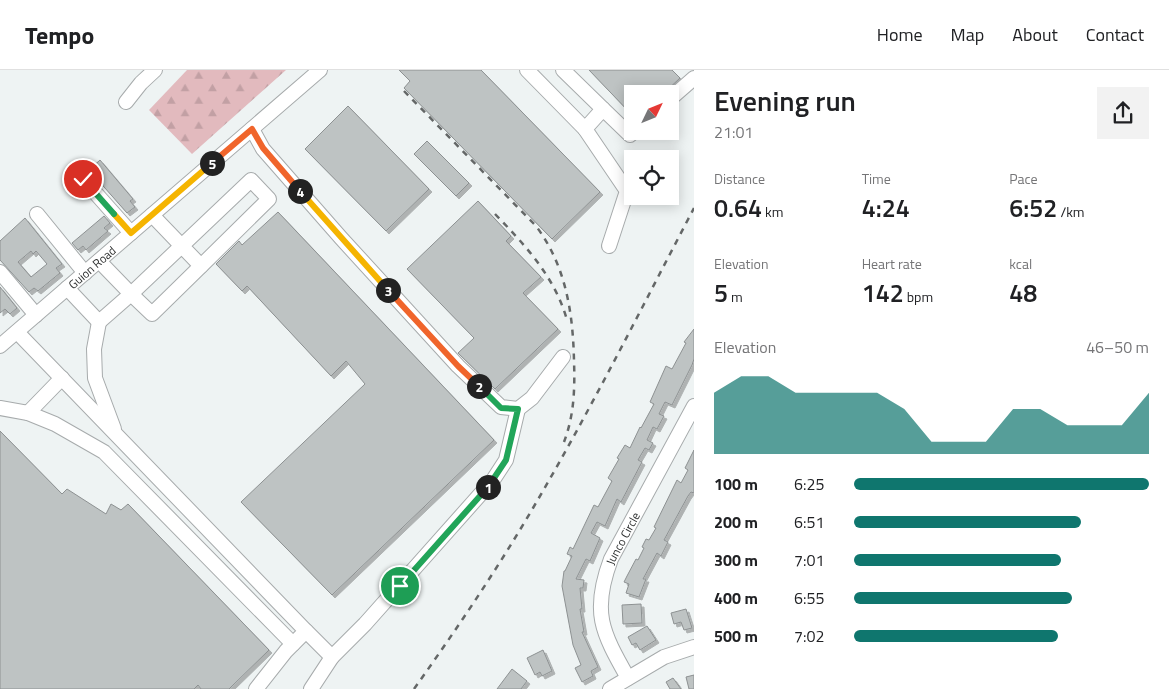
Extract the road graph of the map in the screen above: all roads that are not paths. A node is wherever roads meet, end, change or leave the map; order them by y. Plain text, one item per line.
1 (155, 70) edge
2 (320, 70) edge
3 (527, 70) edge
4 (563, 70) edge
5 (694, 78) edge
6 (679, 90) edge
7 (126, 102) dead end
8 (603, 109) junction
9 (252, 129) junction
10 (585, 129) junction
11 (624, 130) edge
12 (83, 179) dead end
13 (37, 214) dead end
14 (152, 215) junction
15 (131, 233) junction
16 (183, 246) junction
17 (609, 246) dead end
18 (99, 261) junction
19 (201, 266) junction
20 (0, 272) edge
21 (85, 273) junction
22 (67, 288) junction
23 (131, 294) junction
24 (36, 314) junction
25 (99, 322) junction
26 (17, 332) junction
27 (0, 346) edge
28 (563, 357) dead end
29 (62, 378) junction
30 (694, 406) edge
31 (0, 408) edge
32 (518, 409) junction
33 (28, 413) junction
34 (116, 434) junction
35 (306, 630) junction
36 (292, 644) junction
37 (694, 648) edge
38 (332, 657) junction
39 (628, 678) junction
40 (256, 689) edge
41 (311, 689) edge
42 (610, 689) edge

1 - 7 street
2 - 9 street, Guion Road
3 - 10 street
4 - 8 street
5 - 6 street
8 - 10 street
8 - 11 street
9 - 14 street, Guion Road
9 - 32 street
10 - 17 street
12 - 15 street
13 - 21 street
14 - 15 street, Guion Road
14 - 16 street
15 - 18 street, Guion Road
16 - 19 street
16 - 19 street
16 - 23 street
18 - 21 street, Guion Road
18 - 23 street
19 - 23 street
20 - 24 street
21 - 22 street, Guion Road
22 - 24 street, Guion Road
22 - 25 street
23 - 25 street
24 - 26 street, Guion Road
25 - 34 street
26 - 27 street, Guion Road
26 - 29 street
28 - 32 street
29 - 33 street
29 - 34 street
30 - 39 street, Junco Circle
31 - 33 street
32 - 38 street
33 - 36 street
34 - 35 street
35 - 36 street
35 - 38 street
36 - 40 street
37 - 39 street
38 - 41 street
39 - 42 street

